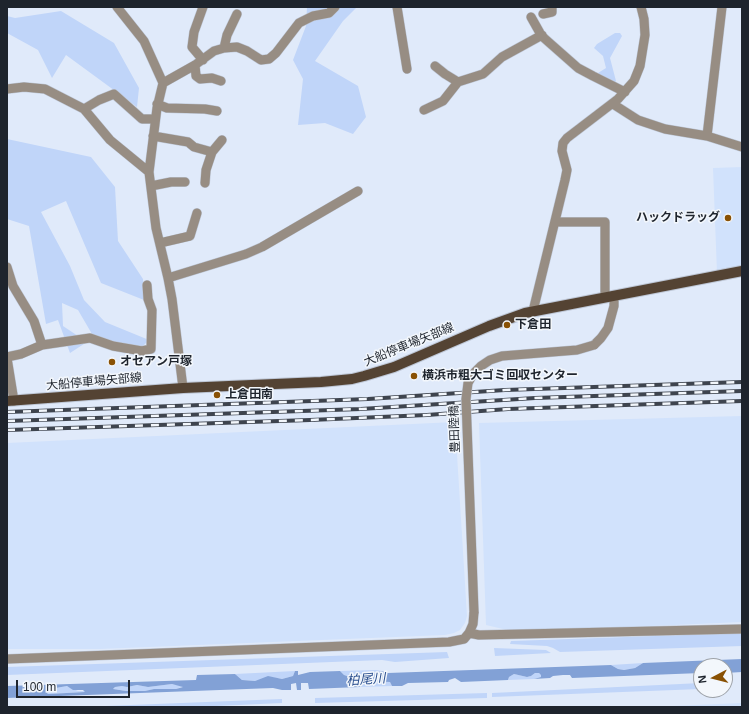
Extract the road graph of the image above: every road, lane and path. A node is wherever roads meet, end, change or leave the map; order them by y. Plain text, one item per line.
1 (117, 7) edge
2 (203, 7) edge
3 (336, 7) edge
4 (396, 7) edge
5 (552, 7) edge
6 (641, 7) edge
7 (722, 7) edge
8 (237, 14) dead end
9 (543, 14) dead end
10 (530, 17) dead end
11 (542, 35) junction
12 (224, 48) junction
13 (203, 60) junction
14 (195, 65) junction
15 (434, 66) dead end
16 (407, 69) dead end
17 (222, 80) dead end
18 (458, 82) junction
19 (163, 83) junction
20 (7, 89) edge
21 (625, 92) junction
22 (157, 104) junction
23 (613, 104) junction
24 (84, 109) junction
25 (424, 110) dead end
26 (217, 111) dead end
27 (155, 119) junction
28 (153, 136) junction
29 (707, 136) junction
30 (222, 140) dead end
31 (742, 147) edge
32 (212, 152) junction
33 (149, 172) junction
34 (185, 182) dead end
35 (205, 183) dead end
36 (151, 186) junction
37 (358, 191) dead end
38 (197, 213) dead end
39 (556, 222) junction
40 (160, 243) junction
41 (7, 267) edge
42 (742, 271) edge
43 (168, 278) junction
44 (9, 279) edge
45 (147, 285) dead end
46 (610, 297) junction
47 (533, 311) junction
48 (42, 345) junction
49 (7, 357) edge
50 (183, 388) junction
51 (11, 401) edge
52 (742, 629) edge
53 (469, 633) junction
54 (7, 658) edge

1 - 19 street
2 - 13 street
3 - 12 street
4 - 16 street
5 - 9 street
6 - 21 street
7 - 29 street
8 - 12 street
10 - 11 street
11 - 18 street
11 - 21 street
12 - 13 street
13 - 14 street
14 - 17 street
14 - 19 street
15 - 18 street
18 - 25 street
19 - 22 street
20 - 24 street
21 - 23 street
22 - 26 street
22 - 27 street
23 - 29 street
23 - 39 street
24 - 27 street
24 - 33 street
27 - 28 street
28 - 32 street
28 - 33 street
29 - 31 street
30 - 32 street
32 - 35 street
33 - 36 street
34 - 36 street
36 - 40 street
37 - 43 street
38 - 40 street
39 - 46 street
39 - 47 street
40 - 43 street
41 - 44 street
42 - 46 main road, 大船停車場矢部線
43 - 50 street
44 - 48 street
45 - 48 street
46 - 47 main road, 大船停車場矢部線
46 - 53 street, 豊田陸橋, bridge
47 - 50 main road, 大船停車場矢部線
48 - 49 street
49 - 51 street
50 - 51 main road, 大船停車場矢部線
52 - 53 street
53 - 54 street

